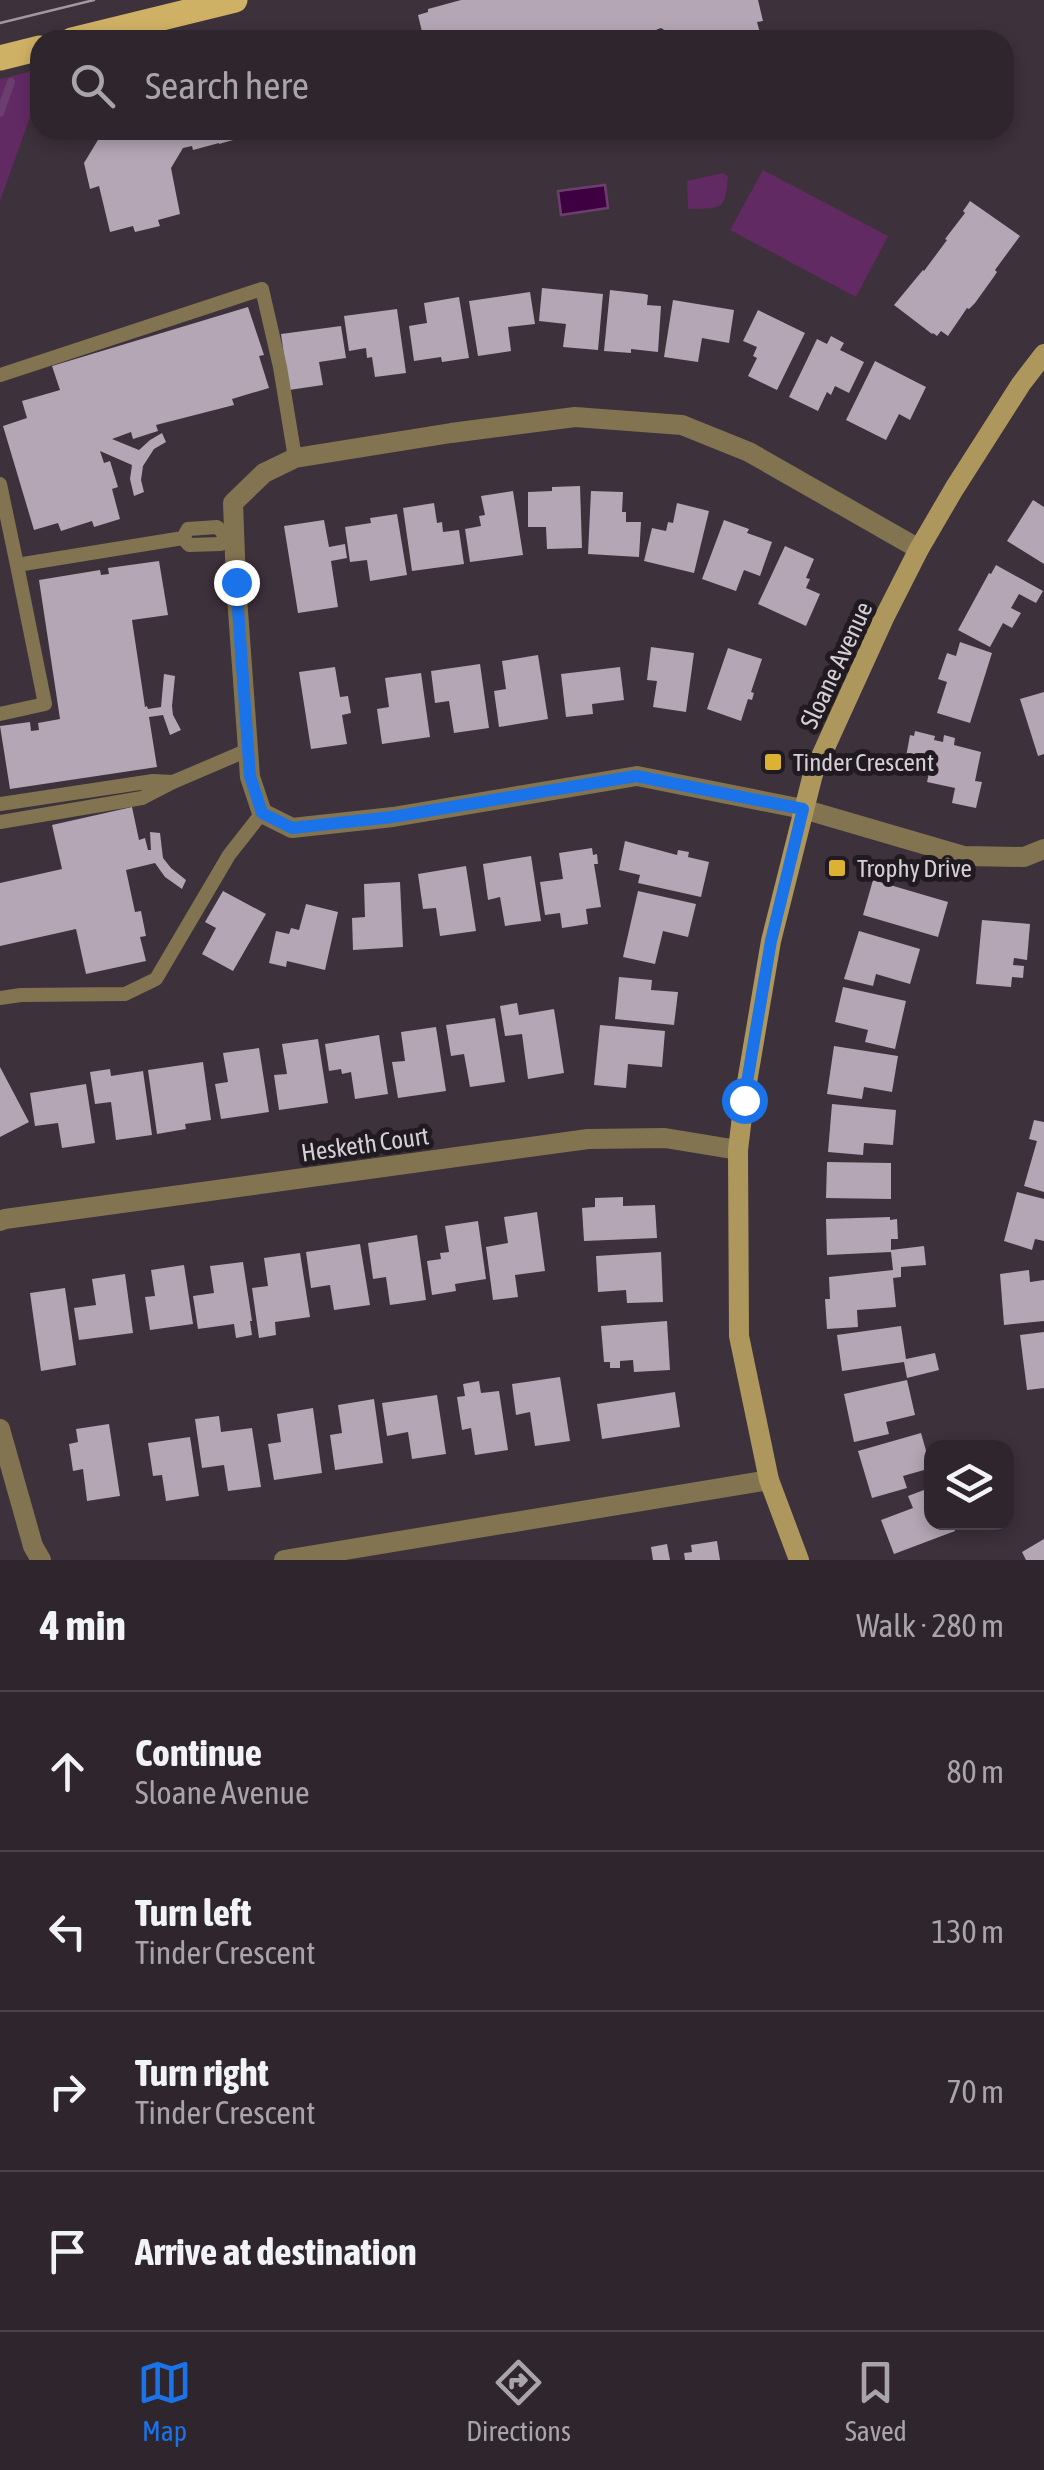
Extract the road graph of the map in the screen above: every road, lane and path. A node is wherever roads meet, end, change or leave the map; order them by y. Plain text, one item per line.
1 (235, 0) edge
2 (113, 30) edge
3 (30, 50) edge
4 (0, 58) edge
5 (1044, 354) edge
6 (0, 375) edge
7 (295, 458) junction
8 (0, 484) edge
9 (230, 533) junction
10 (919, 548) junction
11 (17, 565) junction
12 (0, 714) edge
13 (248, 750) junction
14 (173, 782) junction
15 (0, 804) edge
16 (803, 809) junction
17 (262, 813) junction
18 (0, 822) edge
19 (1044, 849) edge
20 (0, 998) edge
21 (738, 1150) junction
22 (0, 1221) edge
23 (0, 1429) edge
24 (770, 1480) junction
25 (41, 1560) edge
26 (284, 1560) edge
27 (799, 1560) edge

1 - 2 main road
3 - 4 main road
5 - 10 street, Sloane Avenue
6 - 7 lane
7 - 9 street
7 - 10 street
8 - 11 lane
9 - 11 lane
9 - 13 street
10 - 16 street, Sloane Avenue
11 - 12 lane
13 - 14 lane
13 - 17 street
14 - 15 lane
14 - 18 lane
16 - 17 street
16 - 19 street
16 - 21 street, Sloane Avenue
17 - 20 lane
21 - 22 street, Hesketh Court
21 - 24 street, Sloane Avenue
23 - 25 street
24 - 26 street
24 - 27 street, Sloane Avenue

